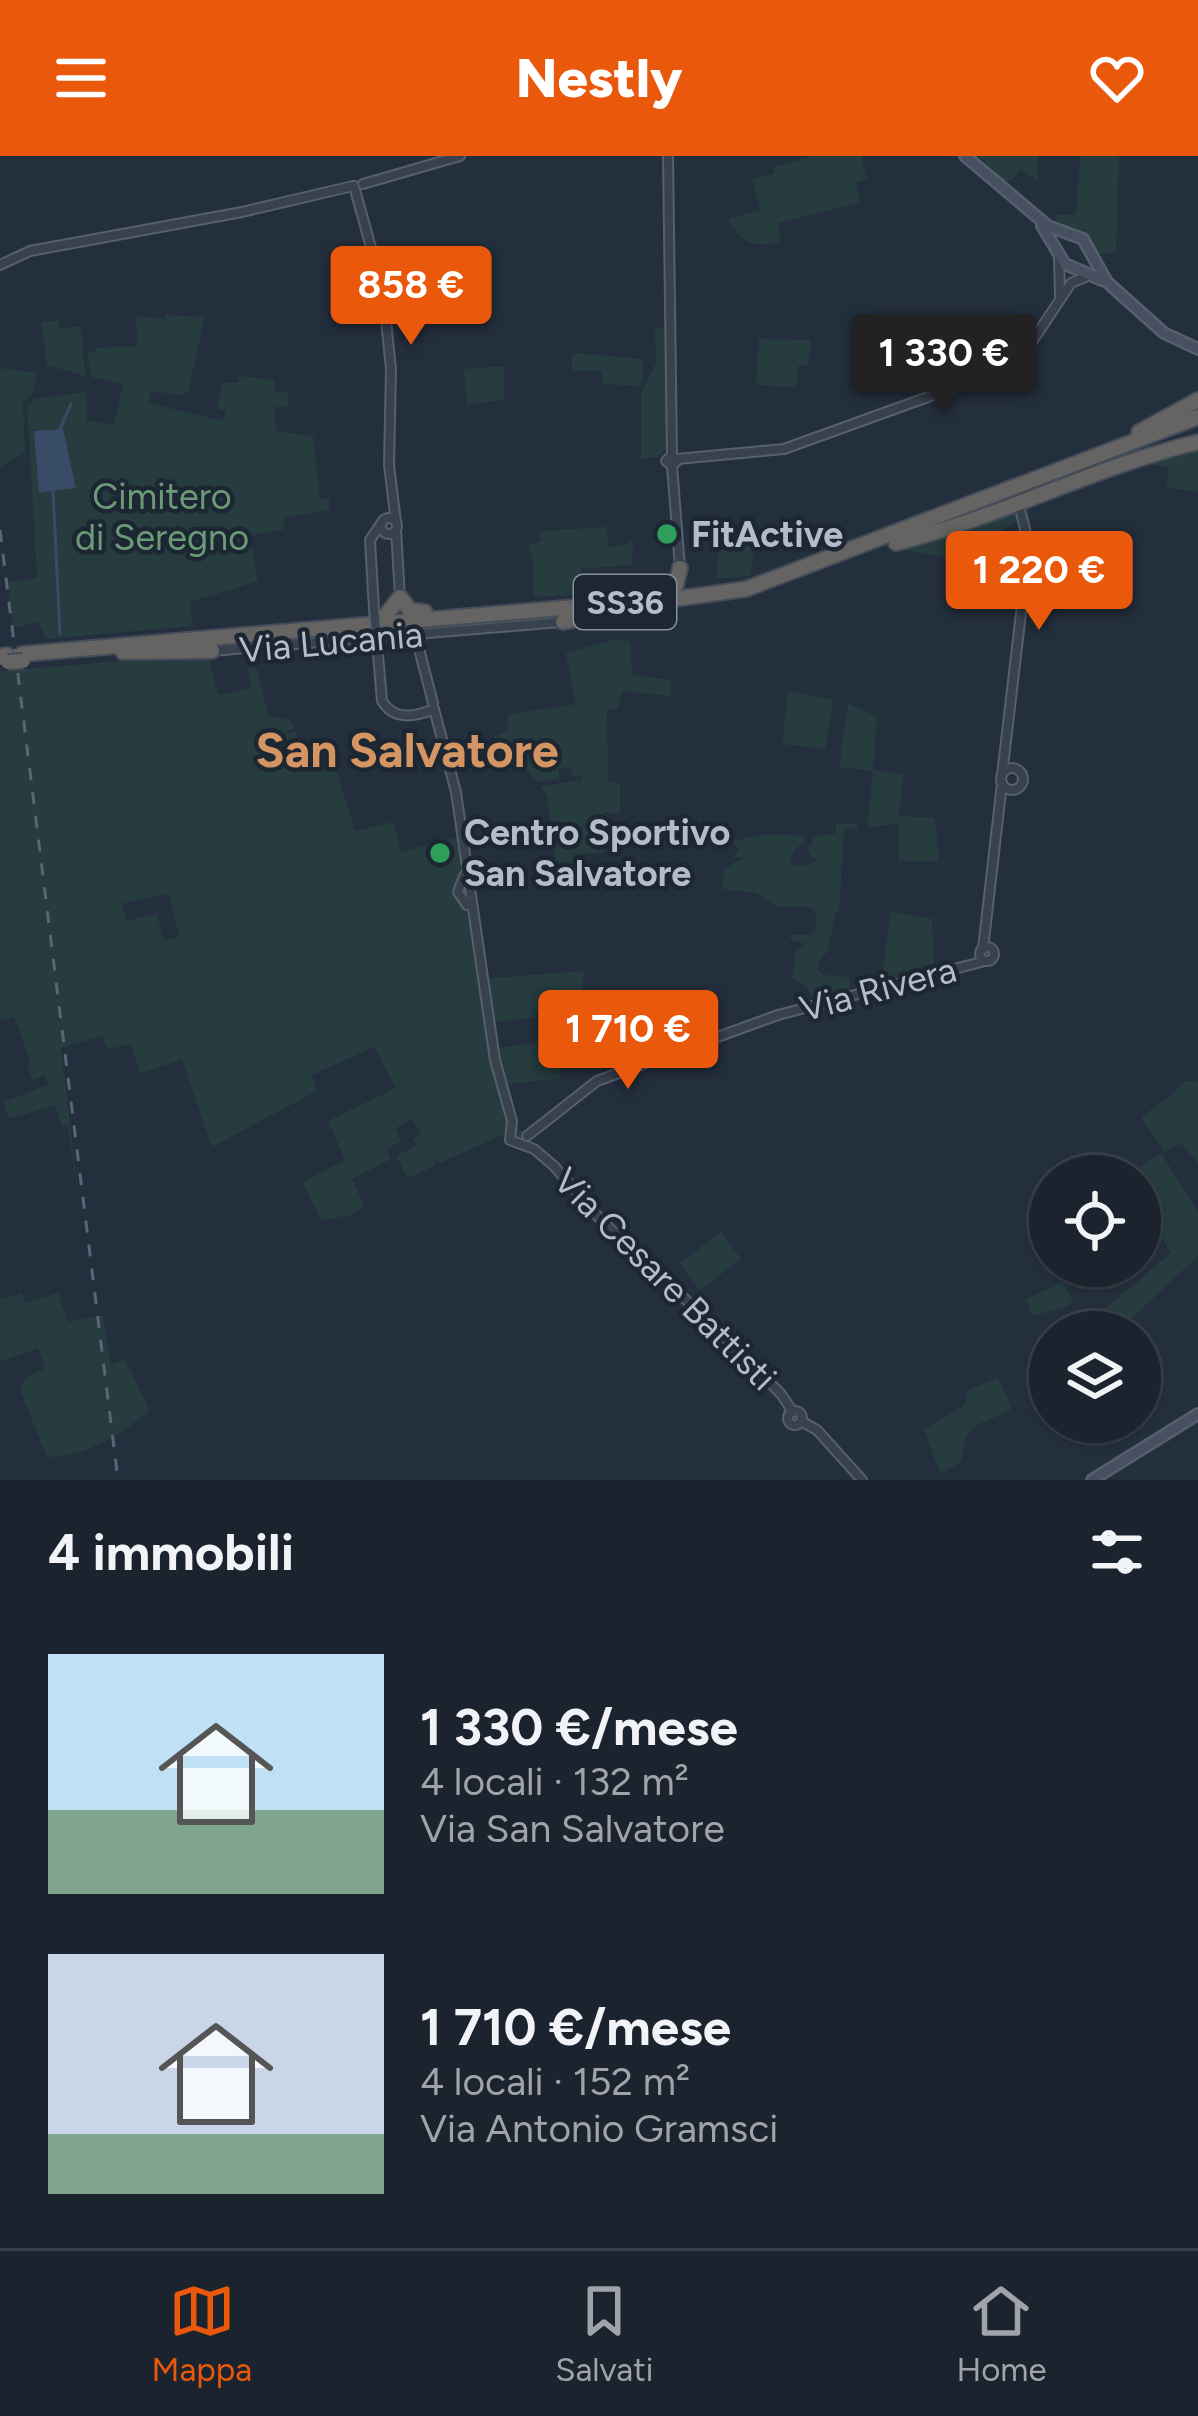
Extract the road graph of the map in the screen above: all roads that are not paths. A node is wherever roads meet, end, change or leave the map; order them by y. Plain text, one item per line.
1 (460, 156) edge
2 (668, 156) edge
3 (968, 156) edge
4 (356, 184) junction
5 (1036, 218) junction
6 (1072, 236) junction
7 (1088, 251) junction
8 (1058, 255) junction
9 (0, 265) edge
10 (1077, 267) junction
11 (1092, 275) junction
12 (1106, 282) junction
13 (1071, 283) junction
14 (1058, 303) junction
15 (1198, 349) edge
16 (1198, 400) edge
17 (1198, 417) edge
18 (1198, 427) edge
19 (1198, 442) edge
20 (674, 460) junction
21 (1019, 507) junction
22 (390, 529) junction
23 (893, 539) junction
24 (680, 568) junction
25 (729, 592) junction
26 (400, 597) junction
27 (621, 606) junction
28 (380, 612) junction
29 (420, 613) junction
30 (484, 613) junction
31 (562, 622) joint
32 (333, 627) junction
33 (423, 634) junction
34 (380, 640) junction
35 (418, 645) junction
36 (123, 652) junction
37 (212, 652) joint
38 (10, 659) edge
39 (429, 708) junction
40 (1007, 764) junction
41 (1002, 779) junction
42 (1016, 790) junction
43 (996, 823) junction
44 (524, 1134) junction
45 (1198, 1414) edge
46 (862, 1480) edge
47 (1092, 1480) edge

1 - 4 street
2 - 20 street
3 - 5 main road
4 - 9 street
4 - 22 street
5 - 6 main road
5 - 8 main road
6 - 7 main road
6 - 8 main road
7 - 10 main road
7 - 12 main road
8 - 10 main road
8 - 14 street
10 - 11 main road
10 - 13 street
11 - 12 main road
11 - 13 street
12 - 15 main road
13 - 14 street
14 - 20 street
16 - 23 highway
17 - 23 highway, SS36
18 - 23 highway, SS36
19 - 21 highway
20 - 24 street
21 - 23 highway
21 - 40 street
22 - 26 street
22 - 28 street
23 - 25 highway, SS36
23 - 27 highway, SS36
24 - 25 highway
24 - 27 highway
25 - 27 highway, SS36
26 - 28 highway
26 - 29 highway
27 - 30 highway, SS36
27 - 31 highway
27 - 36 highway, SS36
28 - 29 highway
28 - 32 highway
28 - 34 street, bridge
29 - 30 highway
30 - 32 highway, SS36
31 - 33 street, Via Lucania
32 - 38 highway, SS36
33 - 34 street, Via Lucania
33 - 35 street
34 - 35 street
34 - 37 street, Via Lucania
34 - 39 street
35 - 39 street
36 - 37 highway
36 - 38 highway, SS36
39 - 44 street
40 - 41 street
40 - 42 street
41 - 42 street
41 - 43 street
42 - 43 street
43 - 44 street, Via Rivera
44 - 46 street, Via Cesare Battisti
45 - 47 main road

